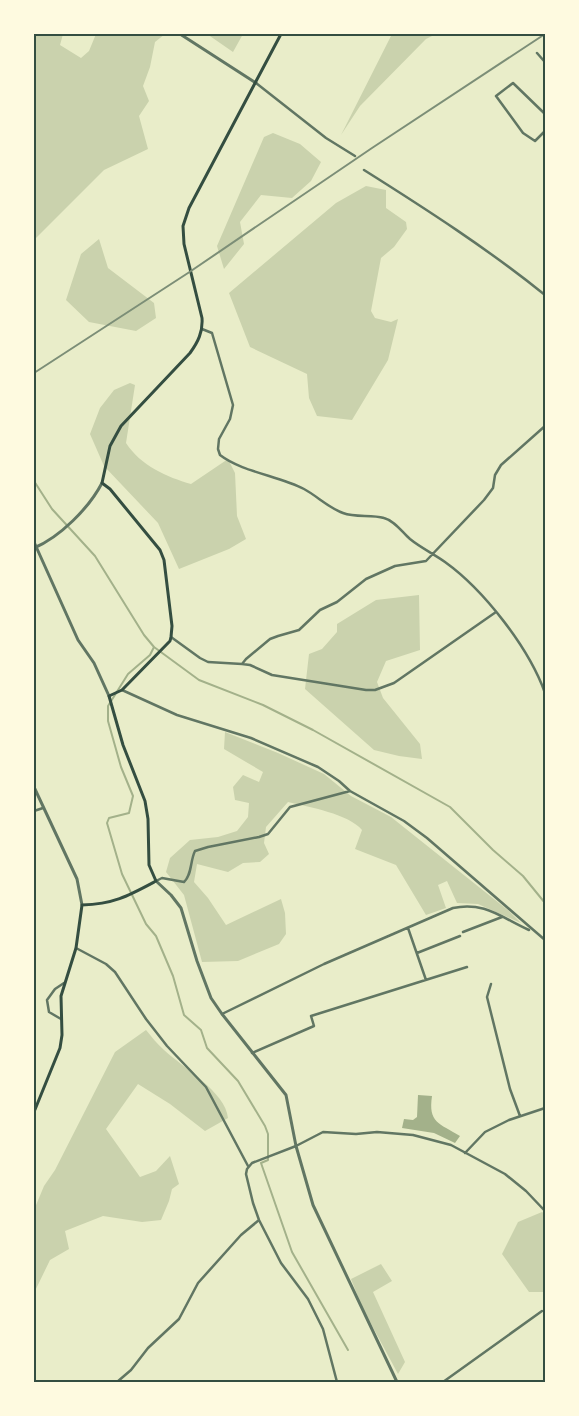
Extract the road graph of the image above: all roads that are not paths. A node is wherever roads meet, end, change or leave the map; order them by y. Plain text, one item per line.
1 (180, 34) edge
2 (282, 34) edge
3 (537, 53) dead end
4 (545, 61) edge
5 (256, 83) junction
6 (545, 114) edge
7 (545, 131) edge
8 (355, 156) dead end
9 (364, 170) dead end
10 (545, 295) edge
11 (202, 329) junction
12 (545, 426) edge
13 (102, 483) junction
14 (34, 542) edge
15 (35, 548) edge
16 (432, 554) junction
17 (496, 612) junction
18 (171, 637) junction
19 (242, 664) junction
20 (122, 690) junction
21 (545, 693) edge
22 (109, 696) junction
23 (34, 787) edge
24 (350, 791) junction
25 (44, 808) junction
26 (34, 811) edge
27 (156, 881) junction
28 (82, 905) junction
29 (502, 917) junction
30 (408, 928) junction
31 (533, 931) junction
32 (463, 932) dead end
33 (460, 936) dead end
34 (545, 940) edge
35 (76, 948) junction
36 (417, 953) junction
37 (467, 968) dead end
38 (426, 980) junction
39 (64, 983) junction
40 (491, 984) dead end
41 (222, 1014) junction
42 (61, 1019) junction
43 (252, 1053) junction
44 (545, 1108) edge
45 (34, 1112) edge
46 (520, 1116) junction
47 (296, 1146) junction
48 (465, 1153) junction
49 (248, 1166) junction
50 (545, 1211) edge
51 (259, 1220) junction
52 (542, 1311) dead end
53 (117, 1382) edge
54 (337, 1382) edge
55 (397, 1382) edge
56 (443, 1382) edge

1 - 5 street
2 - 5 main road
3 - 4 street
5 - 8 street
5 - 11 main road
6 - 7 street
9 - 10 street
11 - 13 main road
11 - 16 street
12 - 16 street
13 - 15 street
13 - 18 main road
14 - 15 street
15 - 22 street
16 - 17 street
16 - 19 street
17 - 19 street
17 - 21 street
18 - 19 street
18 - 20 main road
20 - 22 main road
20 - 24 street
22 - 27 main road
23 - 25 street
24 - 27 street
24 - 31 street
25 - 26 street
25 - 28 street
27 - 28 main road
27 - 41 street
28 - 35 main road
29 - 30 street
29 - 31 street
29 - 32 street
30 - 36 street
30 - 41 street
31 - 34 street
33 - 36 street
35 - 39 main road
35 - 49 street
36 - 38 street
37 - 38 street
38 - 43 street
39 - 42 main road
39 - 42 street
40 - 46 street
41 - 43 street
42 - 45 main road
43 - 47 street
44 - 46 street
46 - 48 street
47 - 48 street
47 - 49 street
47 - 55 street
48 - 50 street
49 - 51 street
51 - 53 street
51 - 54 street
52 - 56 street

